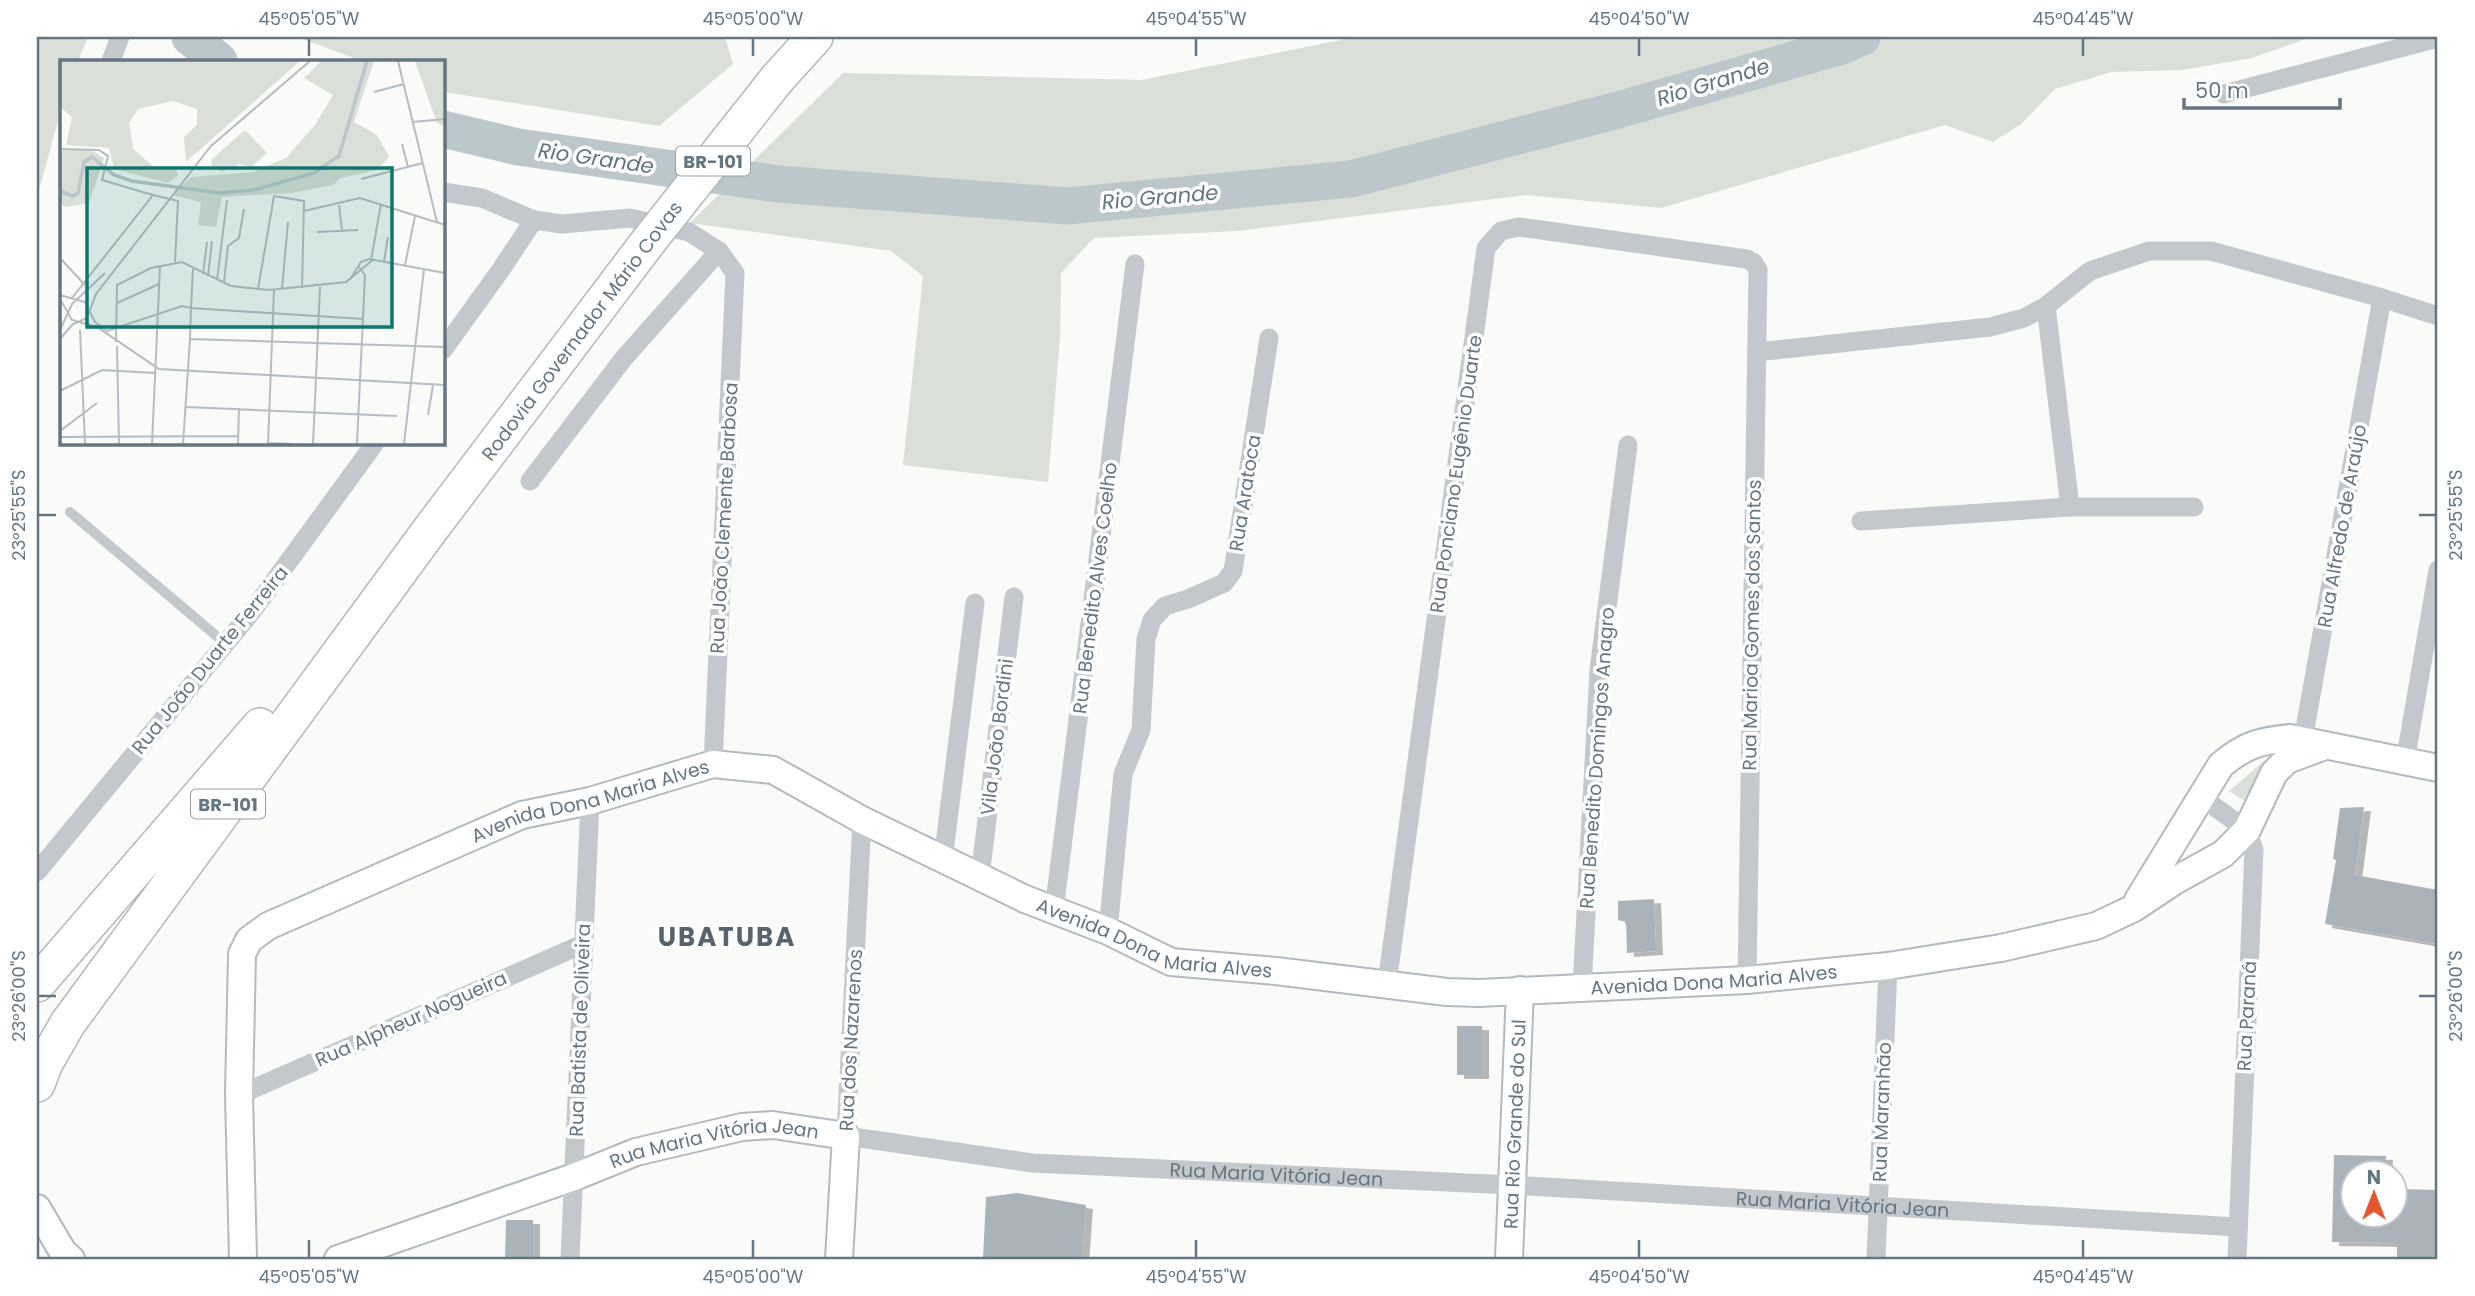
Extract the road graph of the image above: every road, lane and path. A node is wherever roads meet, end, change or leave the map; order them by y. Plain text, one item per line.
1 (120, 37) edge
2 (815, 37) edge
3 (2438, 38) edge
4 (111, 60) edge
5 (2224, 94) dead end
6 (444, 192) edge
7 (534, 220) junction
8 (719, 251) junction
9 (1135, 264) dead end
10 (1758, 270) joint
11 (2382, 298) junction
12 (2046, 306) junction
13 (2438, 316) edge
14 (1269, 338) dead end
15 (444, 349) edge
16 (1757, 352) junction
17 (374, 444) edge
18 (1629, 445) dead end
19 (530, 481) dead end
20 (2070, 507) junction
21 (2194, 507) dead end
22 (70, 512) dead end
23 (1861, 522) dead end
24 (430, 530) junction
25 (2438, 570) edge
26 (1014, 597) dead end
27 (975, 603) dead end
28 (226, 643) junction
29 (2310, 747) junction
30 (2405, 762) junction
31 (713, 764) junction
32 (2438, 768) edge
33 (2200, 797) junction
34 (590, 801) junction
35 (862, 820) junction
36 (2247, 830) junction
37 (943, 860) junction
38 (37, 872) edge
39 (980, 877) junction
40 (2134, 908) junction
41 (1054, 911) junction
42 (1108, 931) junction
43 (583, 944) junction
44 (1888, 966) junction
45 (1747, 980) junction
46 (37, 984) edge
47 (1387, 984) junction
48 (1582, 988) junction
49 (1520, 990) junction
50 (37, 1084) edge
51 (239, 1095) junction
52 (846, 1136) junction
53 (574, 1177) junction
54 (1512, 1185) junction
55 (37, 1208) edge
56 (1878, 1208) junction
57 (2238, 1227) junction
58 (71, 1259) edge
59 (243, 1259) edge
60 (338, 1259) edge
61 (570, 1259) edge
62 (839, 1259) edge
63 (1508, 1259) edge
64 (1876, 1259) edge
65 (2237, 1259) edge

1 - 4 street
2 - 24 highway, Rodovia Governador Mário Covas / BR-101, bridge
3 - 5 street
6 - 7 street
7 - 8 street
7 - 15 street
8 - 19 street
8 - 31 street, Rua João Clemente Barbosa
9 - 41 street, Rua Benedito Alves Coelho
10 - 16 street, Rua Marioa Gomes dos Santos
10 - 47 street, Rua Ponciano Eugênio Duarte
11 - 12 street
11 - 13 street
11 - 29 street, Rua Alfredo de Araújo
12 - 16 street
12 - 20 street
14 - 42 street, Rua Aratoca
16 - 45 street, Rua Marioa Gomes dos Santos
17 - 28 street, Rua João Duarte Ferreira
18 - 48 street, Rua Benedito Domingos Anagro
20 - 21 street
20 - 23 street
22 - 28 lane
24 - 46 highway, Rodovia Governador Mário Covas / BR-101
24 - 50 highway, Rodovia Governador Mário Covas / BR-101
25 - 30 street
26 - 39 street, Vila João Bordini
27 - 37 street, Vila João Bordini
28 - 38 street, Rua João Duarte Ferreira
29 - 30 street
29 - 33 street
29 - 36 street, Avenida Dona Maria Alves
30 - 32 street
31 - 34 street, Avenida Dona Maria Alves
31 - 35 street, Avenida Dona Maria Alves
33 - 36 street
33 - 40 street
34 - 43 street, Rua Batista de Oliveira
34 - 51 street, Avenida Dona Maria Alves
35 - 37 street, Avenida Dona Maria Alves
35 - 52 street, Rua dos Nazarenos
36 - 40 street, Avenida Dona Maria Alves
36 - 57 street, Rua Paraná
37 - 39 street, Avenida Dona Maria Alves
39 - 41 street, Avenida Dona Maria Alves
40 - 44 street, Avenida Dona Maria Alves
41 - 42 street, Avenida Dona Maria Alves
42 - 47 street, Avenida Dona Maria Alves
43 - 51 street, Rua Alpheur Nogueira
43 - 53 street, Rua Batista de Oliveira
44 - 45 street, Avenida Dona Maria Alves
44 - 56 street, Rua Maranhão
45 - 48 street, Avenida Dona Maria Alves
47 - 49 street, Avenida Dona Maria Alves
48 - 49 street, Avenida Dona Maria Alves
49 - 54 street, Rua Rio Grande do Sul
51 - 59 street
52 - 53 street, Rua Maria Vitória Jean
52 - 54 street, Rua Maria Vitória Jean
52 - 62 street, Rua dos Nazarenos
53 - 60 street, Rua Maria Vitória Jean
53 - 61 street, Rua Batista de Oliveira
54 - 56 street, Rua Maria Vitória Jean
54 - 63 street, Rua Rio Grande do Sul
55 - 58 street
56 - 57 street, Rua Maria Vitória Jean
56 - 64 street, Rua Maranhão
57 - 65 street, Rua Paraná

